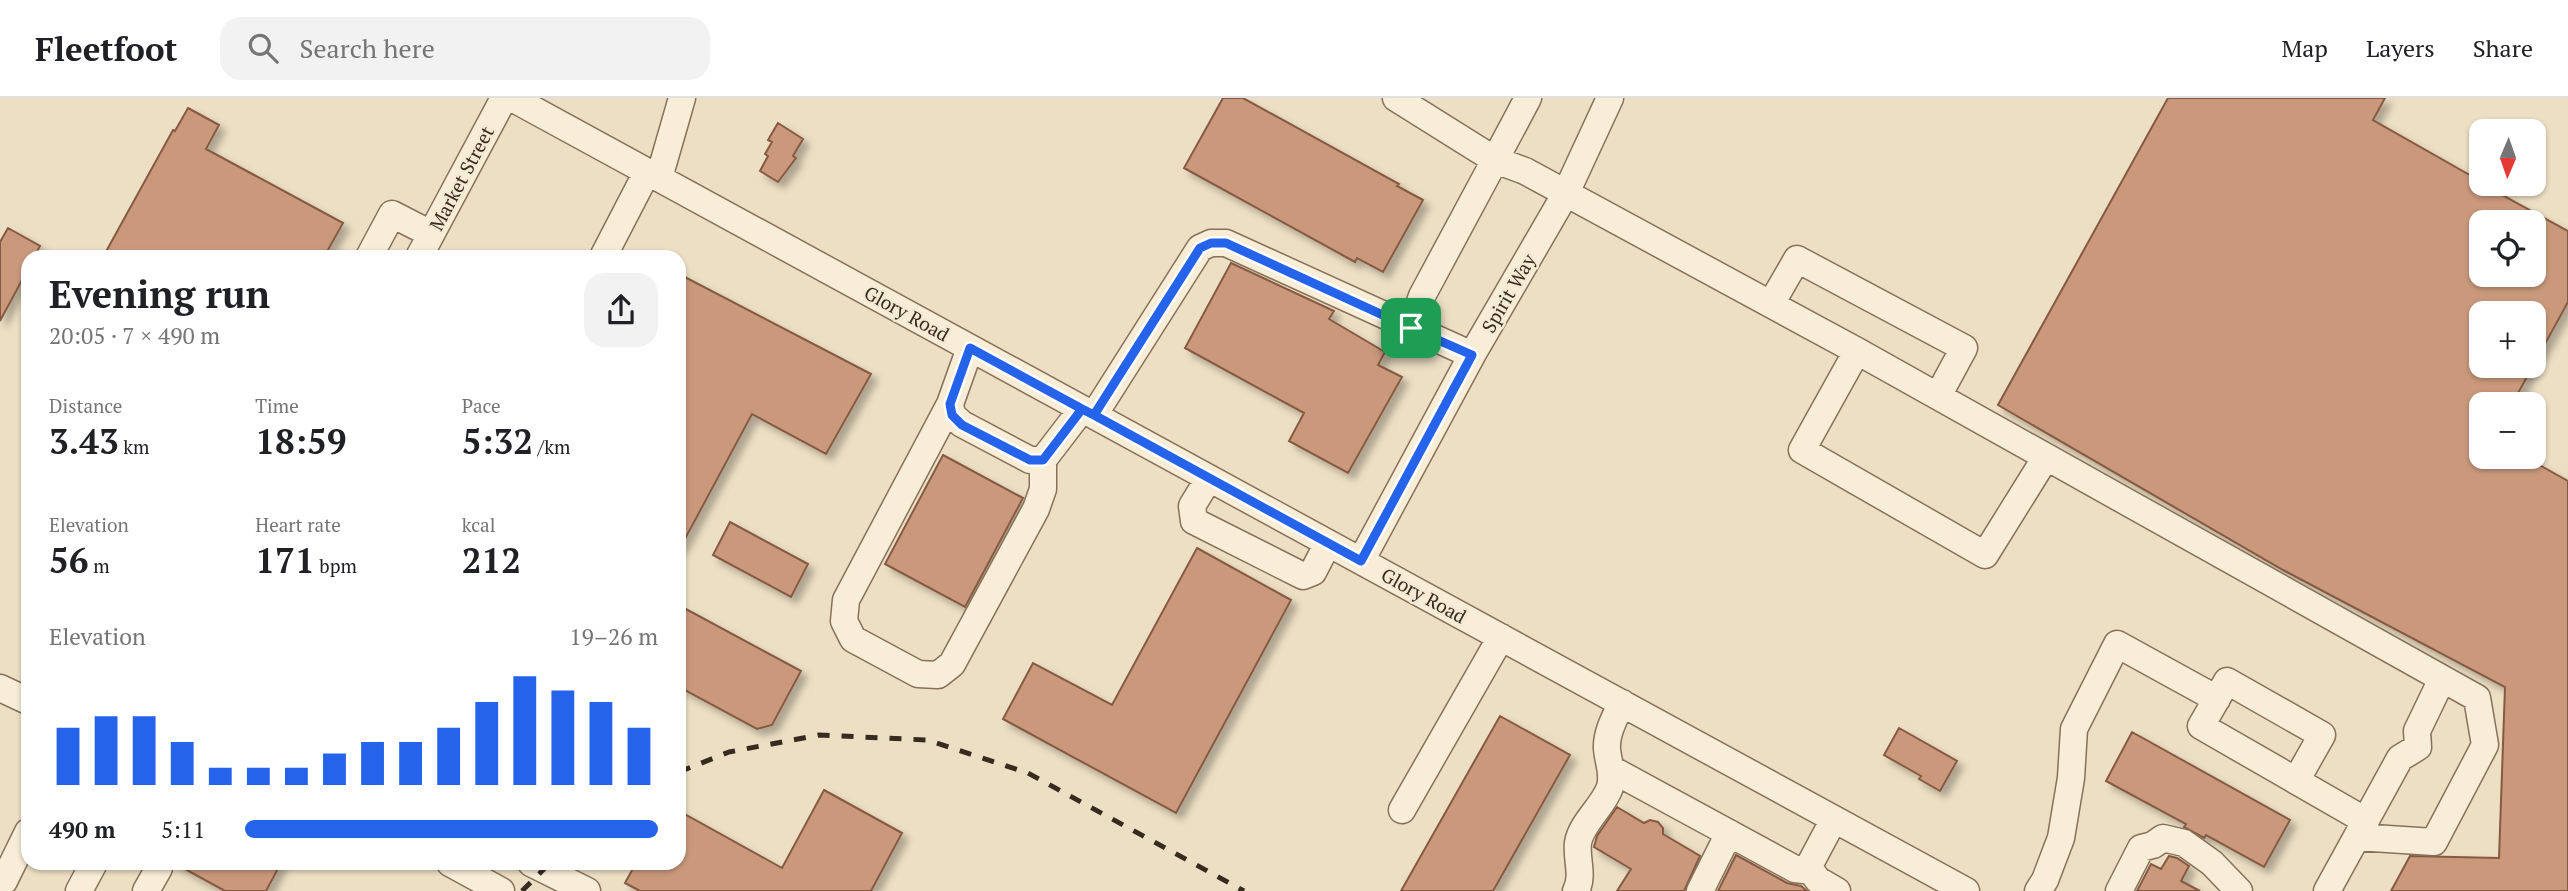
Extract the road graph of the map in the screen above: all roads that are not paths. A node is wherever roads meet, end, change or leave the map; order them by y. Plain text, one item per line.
1 (504, 98) edge
2 (512, 98) edge
3 (682, 98) edge
4 (1396, 98) edge
5 (1528, 98) edge
6 (1610, 98) edge
7 (1495, 160) junction
8 (653, 175) junction
9 (1566, 192) junction
10 (425, 246) edge
11 (373, 250) edge
12 (607, 250) edge
13 (1771, 304) junction
14 (1411, 328) junction
15 (970, 348) junction
16 (1857, 351) junction
17 (1472, 355) junction
18 (1938, 396) junction
19 (950, 404) junction
20 (1088, 412) junction
21 (2046, 457) junction
22 (1043, 460) junction
23 (1209, 478) junction
24 (1328, 543) junction
25 (1361, 561) junction
26 (1501, 637) junction
27 (2442, 678) junction
28 (0, 688) edge
29 (21, 698) edge
30 (2217, 699) junction
31 (1622, 703) junction
32 (1613, 770) junction
33 (2296, 781) junction
34 (1402, 810) dead end
35 (1834, 819) junction
36 (2362, 829) junction
37 (1729, 833) junction
38 (21, 850) edge
39 (1808, 866) junction
40 (90, 870) edge
41 (158, 870) edge
42 (463, 870) edge
43 (513, 870) edge
44 (545, 870) edge
45 (8, 884) edge
46 (498, 889) edge
47 (2236, 890) edge
48 (79, 891) edge
49 (146, 891) edge
50 (587, 891) edge
51 (1576, 891) edge
52 (1700, 891) edge
53 (1837, 891) edge
54 (1966, 891) edge
55 (2038, 891) edge
56 (2119, 891) edge
57 (2327, 891) edge

1 - 10 street, Market Street
2 - 8 street, Glory Road
3 - 8 street
4 - 7 street
5 - 7 street
6 - 9 street, Spirit Way
7 - 9 street
7 - 14 street
8 - 12 street
8 - 15 street, Glory Road
9 - 13 street
9 - 17 street, Spirit Way
10 - 11 street
13 - 16 street
13 - 18 street
14 - 17 street
14 - 20 street
15 - 19 street
15 - 20 street, Glory Road
16 - 18 street
16 - 21 street
17 - 25 street, Spirit Way
18 - 21 street
19 - 22 street
19 - 22 street
20 - 22 street
20 - 23 street, Glory Road
21 - 27 street
23 - 24 street, Glory Road
23 - 24 street
24 - 25 street, Glory Road
25 - 26 street, Glory Road
26 - 31 street, Glory Road
26 - 34 street
27 - 36 street
27 - 36 street
28 - 29 street
30 - 33 street
30 - 33 street
30 - 55 street
31 - 32 street
31 - 35 street, Glory Road
32 - 37 street
32 - 51 street
33 - 36 street
35 - 39 street
35 - 54 street, Glory Road
36 - 57 street
37 - 39 street
37 - 52 street
38 - 45 street
39 - 53 street
40 - 48 street
41 - 49 street
42 - 46 street
43 - 46 street
44 - 50 street
47 - 56 street

